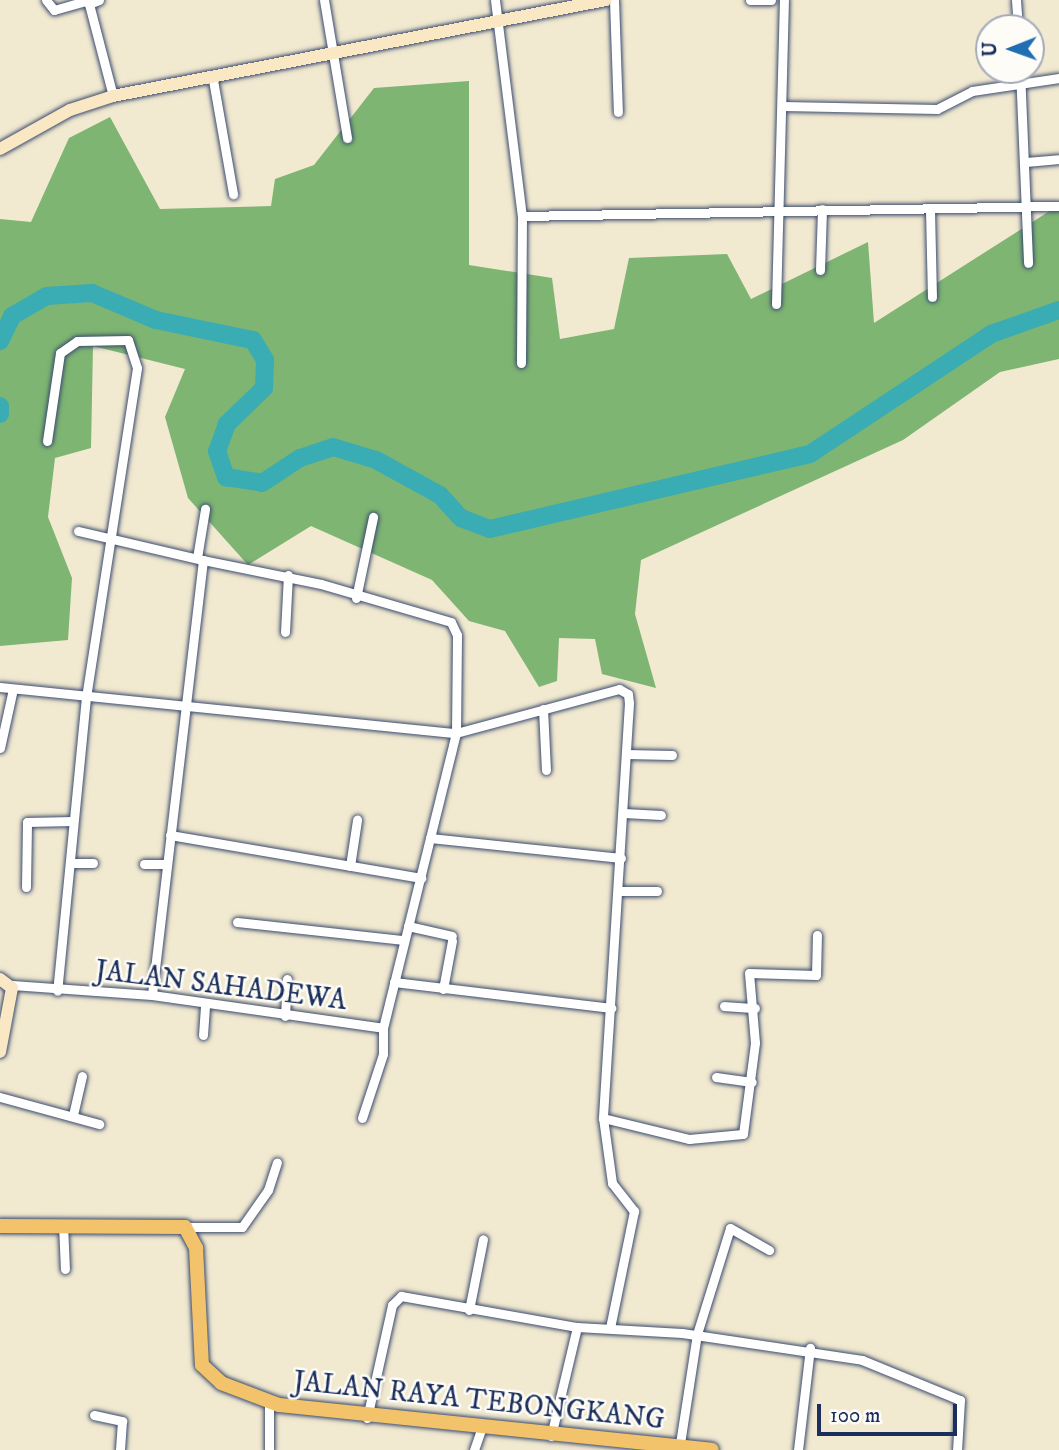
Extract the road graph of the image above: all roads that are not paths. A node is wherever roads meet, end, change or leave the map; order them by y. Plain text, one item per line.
1 (46, 0) edge
2 (99, 0) edge
3 (324, 0) edge
4 (495, 0) edge
5 (606, 0) edge
6 (614, 0) edge
7 (771, 0) edge
8 (784, 0) edge
9 (750, 1) edge
10 (89, 2) edge
11 (498, 20) junction
12 (332, 53) junction
13 (1059, 78) edge
14 (213, 80) junction
15 (1021, 86) junction
16 (113, 96) junction
17 (783, 106) junction
18 (618, 112) dead end
19 (347, 138) dead end
20 (0, 149) edge
21 (1059, 159) edge
22 (1026, 162) junction
23 (233, 194) dead end
24 (1059, 206) edge
25 (1025, 208) junction
26 (781, 209) junction
27 (822, 209) junction
28 (930, 210) junction
29 (522, 216) junction
30 (1028, 263) dead end
31 (820, 270) dead end
32 (932, 297) dead end
33 (776, 304) dead end
34 (521, 363) dead end
35 (47, 441) dead end
36 (205, 509) dead end
37 (373, 517) dead end
38 (78, 531) dead end
39 (115, 540) junction
40 (200, 559) junction
41 (288, 575) junction
42 (356, 598) junction
43 (285, 632) dead end
44 (0, 687) edge
45 (13, 690) junction
46 (86, 697) junction
47 (182, 709) junction
48 (542, 709) junction
49 (456, 733) junction
50 (0, 748) edge
51 (626, 754) junction
52 (672, 755) dead end
53 (546, 771) dead end
54 (624, 813) junction
55 (660, 815) dead end
56 (357, 820) dead end
57 (73, 821) junction
58 (170, 835) junction
59 (430, 838) junction
60 (621, 858) junction
61 (71, 863) junction
62 (93, 863) dead end
63 (144, 864) dead end
64 (165, 864) junction
65 (350, 866) junction
66 (421, 878) junction
67 (26, 887) dead end
68 (619, 891) junction
69 (657, 891) dead end
70 (237, 922) dead end
71 (408, 926) junction
72 (817, 935) dead end
73 (404, 940) junction
74 (286, 979) dead end
75 (6, 982) edge
76 (394, 982) junction
77 (443, 989) junction
78 (57, 991) junction
79 (152, 995) junction
80 (205, 1005) junction
81 (724, 1006) dead end
82 (611, 1008) junction
83 (755, 1008) junction
84 (285, 1016) junction
85 (383, 1028) junction
86 (203, 1035) dead end
87 (0, 1052) edge
88 (82, 1076) dead end
89 (716, 1077) dead end
90 (752, 1082) junction
91 (0, 1097) edge
92 (73, 1115) junction
93 (362, 1118) dead end
94 (603, 1118) junction
95 (99, 1124) dead end
96 (277, 1161) dead end
97 (63, 1224) junction
98 (0, 1226) edge
99 (185, 1227) junction
100 (484, 1238) dead end
101 (769, 1250) dead end
102 (65, 1269) dead end
103 (469, 1310) junction
104 (577, 1327) junction
105 (610, 1328) junction
106 (697, 1334) junction
107 (810, 1348) junction
108 (269, 1402) junction
109 (94, 1415) dead end
110 (367, 1418) junction
111 (481, 1430) junction
112 (551, 1436) junction
113 (595, 1446) edge
114 (679, 1448) edge
115 (120, 1450) edge
116 (269, 1450) edge
117 (474, 1450) edge
118 (712, 1450) edge
119 (798, 1450) edge
120 (957, 1450) edge

1 - 10 street
2 - 10 street
3 - 12 street
4 - 11 street
5 - 11 main road
6 - 18 street
7 - 9 street
8 - 17 street
10 - 16 street
11 - 12 main road
11 - 29 street
12 - 14 main road
12 - 19 street
13 - 15 street
14 - 16 main road
14 - 23 street
15 - 17 street
15 - 22 street
16 - 20 main road
17 - 26 street
21 - 22 street
22 - 25 street
24 - 25 street
25 - 28 street
25 - 30 street
26 - 27 street
26 - 29 street
26 - 33 street
27 - 28 street
27 - 31 street
28 - 32 street
29 - 34 street
35 - 39 street
36 - 40 street
37 - 42 street
38 - 39 street
39 - 40 street
39 - 46 street
40 - 41 street
40 - 47 street
41 - 42 street
41 - 43 street
42 - 49 street
44 - 45 street
45 - 46 street
45 - 50 street
46 - 47 street
46 - 57 street
47 - 49 street
47 - 58 street
48 - 49 street
48 - 51 street
48 - 53 street
49 - 59 street
51 - 52 street
51 - 54 street
54 - 55 street
54 - 60 street
56 - 65 street
57 - 61 street
57 - 67 street
58 - 64 street
58 - 65 street
59 - 60 street
59 - 66 street
60 - 68 street
61 - 62 street
61 - 78 street
63 - 64 street
64 - 79 street
65 - 66 street
66 - 71 street
68 - 69 street
68 - 82 street
70 - 73 street
71 - 73 street
71 - 77 street
72 - 83 street
73 - 76 street
74 - 84 street
75 - 78 street, JALAN SAHADEWA
75 - 87 main road
76 - 77 street
76 - 85 street
77 - 82 street
78 - 79 street, JALAN SAHADEWA
79 - 80 street, JALAN SAHADEWA
80 - 84 street, JALAN SAHADEWA
80 - 86 street
81 - 83 street
82 - 94 street
83 - 90 street
84 - 85 street, JALAN SAHADEWA
85 - 93 street
88 - 92 street
89 - 90 street
90 - 94 street
91 - 92 street
92 - 95 street
94 - 105 street
96 - 99 street
97 - 98 main road
97 - 99 main road
97 - 102 street
99 - 108 main road, JALAN RAYA TEBONGKANG
100 - 103 street
101 - 106 street
103 - 104 street
103 - 110 street
104 - 105 street
104 - 112 street
105 - 106 street
106 - 107 street
106 - 114 street
107 - 119 street
107 - 120 street
108 - 110 main road, JALAN RAYA TEBONGKANG
108 - 116 street
109 - 115 street
110 - 111 main road, JALAN RAYA TEBONGKANG
111 - 112 main road, JALAN RAYA TEBONGKANG
111 - 117 street
112 - 113 main road, JALAN RAYA TEBONGKANG
113 - 114 main road, JALAN RAYA TEBONGKANG
114 - 118 main road, JALAN RAYA TEBONGKANG

